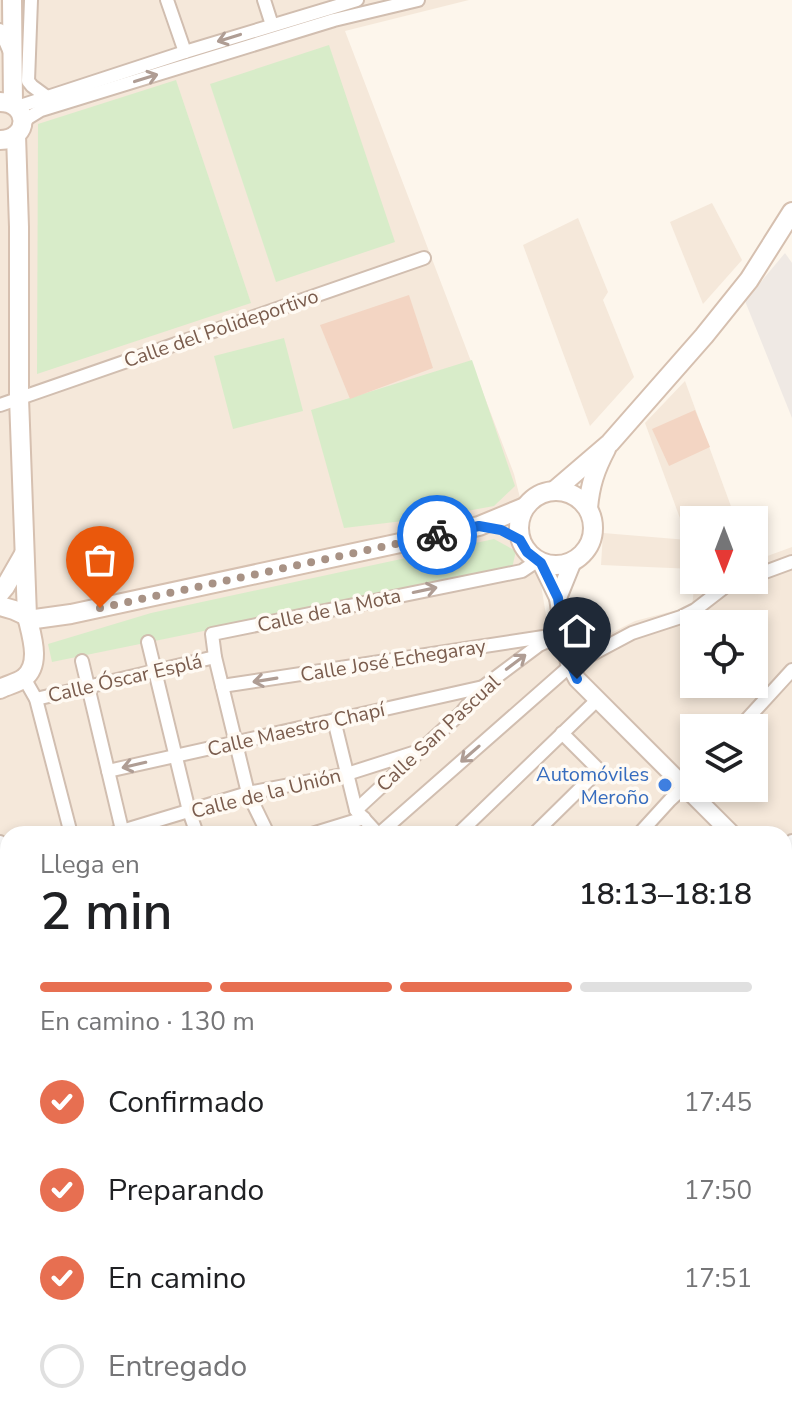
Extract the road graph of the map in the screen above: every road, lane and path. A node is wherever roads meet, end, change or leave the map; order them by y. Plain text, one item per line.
1 (12, 0) edge
2 (31, 0) edge
3 (167, 0) edge
4 (264, 0) edge
5 (357, 0) edge
6 (418, 0) edge
7 (272, 25) junction
8 (13, 41) edge
9 (185, 52) junction
10 (0, 80) edge
11 (47, 97) junction
12 (10, 122) edge
13 (792, 212) edge
14 (424, 258) dead end
15 (19, 398) junction
16 (0, 405) edge
17 (610, 443) junction
18 (554, 491) junction
19 (525, 507) junction
20 (588, 508) junction
21 (479, 526) junction
22 (520, 540) junction
23 (24, 554) junction
24 (573, 561) junction
25 (539, 562) junction
26 (792, 562) edge
27 (768, 571) edge
28 (0, 593) edge
29 (716, 594) edge
30 (558, 598) junction
31 (0, 606) edge
32 (71, 614) junction
33 (27, 618) junction
34 (563, 634) junction
35 (148, 642) dead end
36 (35, 650) junction
37 (215, 657) junction
38 (82, 661) dead end
39 (570, 666) junction
40 (792, 670) edge
41 (153, 672) junction
42 (24, 678) junction
43 (222, 686) junction
44 (88, 687) junction
45 (483, 687) junction
46 (0, 689) edge
47 (36, 699) junction
48 (597, 700) junction
49 (752, 714) edge
50 (334, 720) junction
51 (562, 733) junction
52 (236, 742) junction
53 (419, 751) junction
54 (175, 756) junction
55 (108, 771) junction
56 (680, 773) edge
57 (347, 774) junction
58 (680, 791) edge
59 (248, 793) junction
60 (706, 802) edge
61 (189, 811) junction
62 (360, 814) junction
63 (69, 826) edge
64 (118, 826) edge
65 (141, 826) edge
66 (194, 826) edge
67 (264, 826) edge
68 (331, 826) edge
69 (371, 826) edge
70 (387, 826) edge
71 (466, 826) edge
72 (542, 826) edge
73 (646, 826) edge
74 (726, 826) edge

1 - 8 main road
2 - 8 street
3 - 9 street
4 - 7 street
5 - 7 street
12 -> 6 street
7 -> 9 street
8 - 10 main road
8 - 11 street
8 - 12 main road
9 - 11 street
11 - 12 street
12 - 15 main road
13 - 17 main road
14 - 15 street, Calle del Polideportivo
15 - 16 street, Calle del Polideportivo
15 - 23 main road
17 - 18 main road
17 - 20 main road
18 - 19 main road
18 - 20 main road
19 - 21 main road
19 - 22 main road
20 - 24 main road
21 - 22 main road
21 - 32 main road
22 - 25 main road
23 - 28 main road
23 - 33 main road
24 - 25 main road
24 - 30 street
25 - 30 street
37 -> 25 street, Calle de la Mota
26 - 27 street
29 - 39 street
30 - 34 street
31 - 33 main road
32 - 33 main road
32 - 36 main road
33 - 36 main road
34 - 39 street
34 -> 43 street, Calle José Echegaray
45 -> 34 street, Calle San Pascual
35 - 41 street
36 - 42 main road
37 - 41 street, Calle Óscar Esplá
37 - 43 street
38 - 44 street
39 - 48 street
39 -> 70 street
40 - 49 street
41 - 44 street, Calle Óscar Esplá
41 - 54 street
42 - 46 main road
42 - 47 street
43 - 52 street
44 - 47 street, Calle Óscar Esplá
44 - 55 street
45 - 50 street, Calle Maestro Chapí
45 - 53 street, Calle San Pascual
47 - 63 street
48 - 51 street
48 - 56 street
50 - 52 street, Calle Maestro Chapí
50 - 57 street
51 - 71 street
51 - 72 street
52 - 54 street, Calle Maestro Chapí
52 - 59 street
53 - 57 street, Calle de la Unión
53 - 62 street, Calle San Pascual
54 -> 55 street, Calle Maestro Chapí
54 - 61 street
55 - 64 street
57 - 59 street, Calle de la Unión
57 - 62 street
58 - 73 street
59 - 61 street, Calle de la Unión
59 - 67 street
60 - 74 street
61 - 65 street, Calle de la Unión
61 - 66 street
62 - 68 street
62 - 69 street

